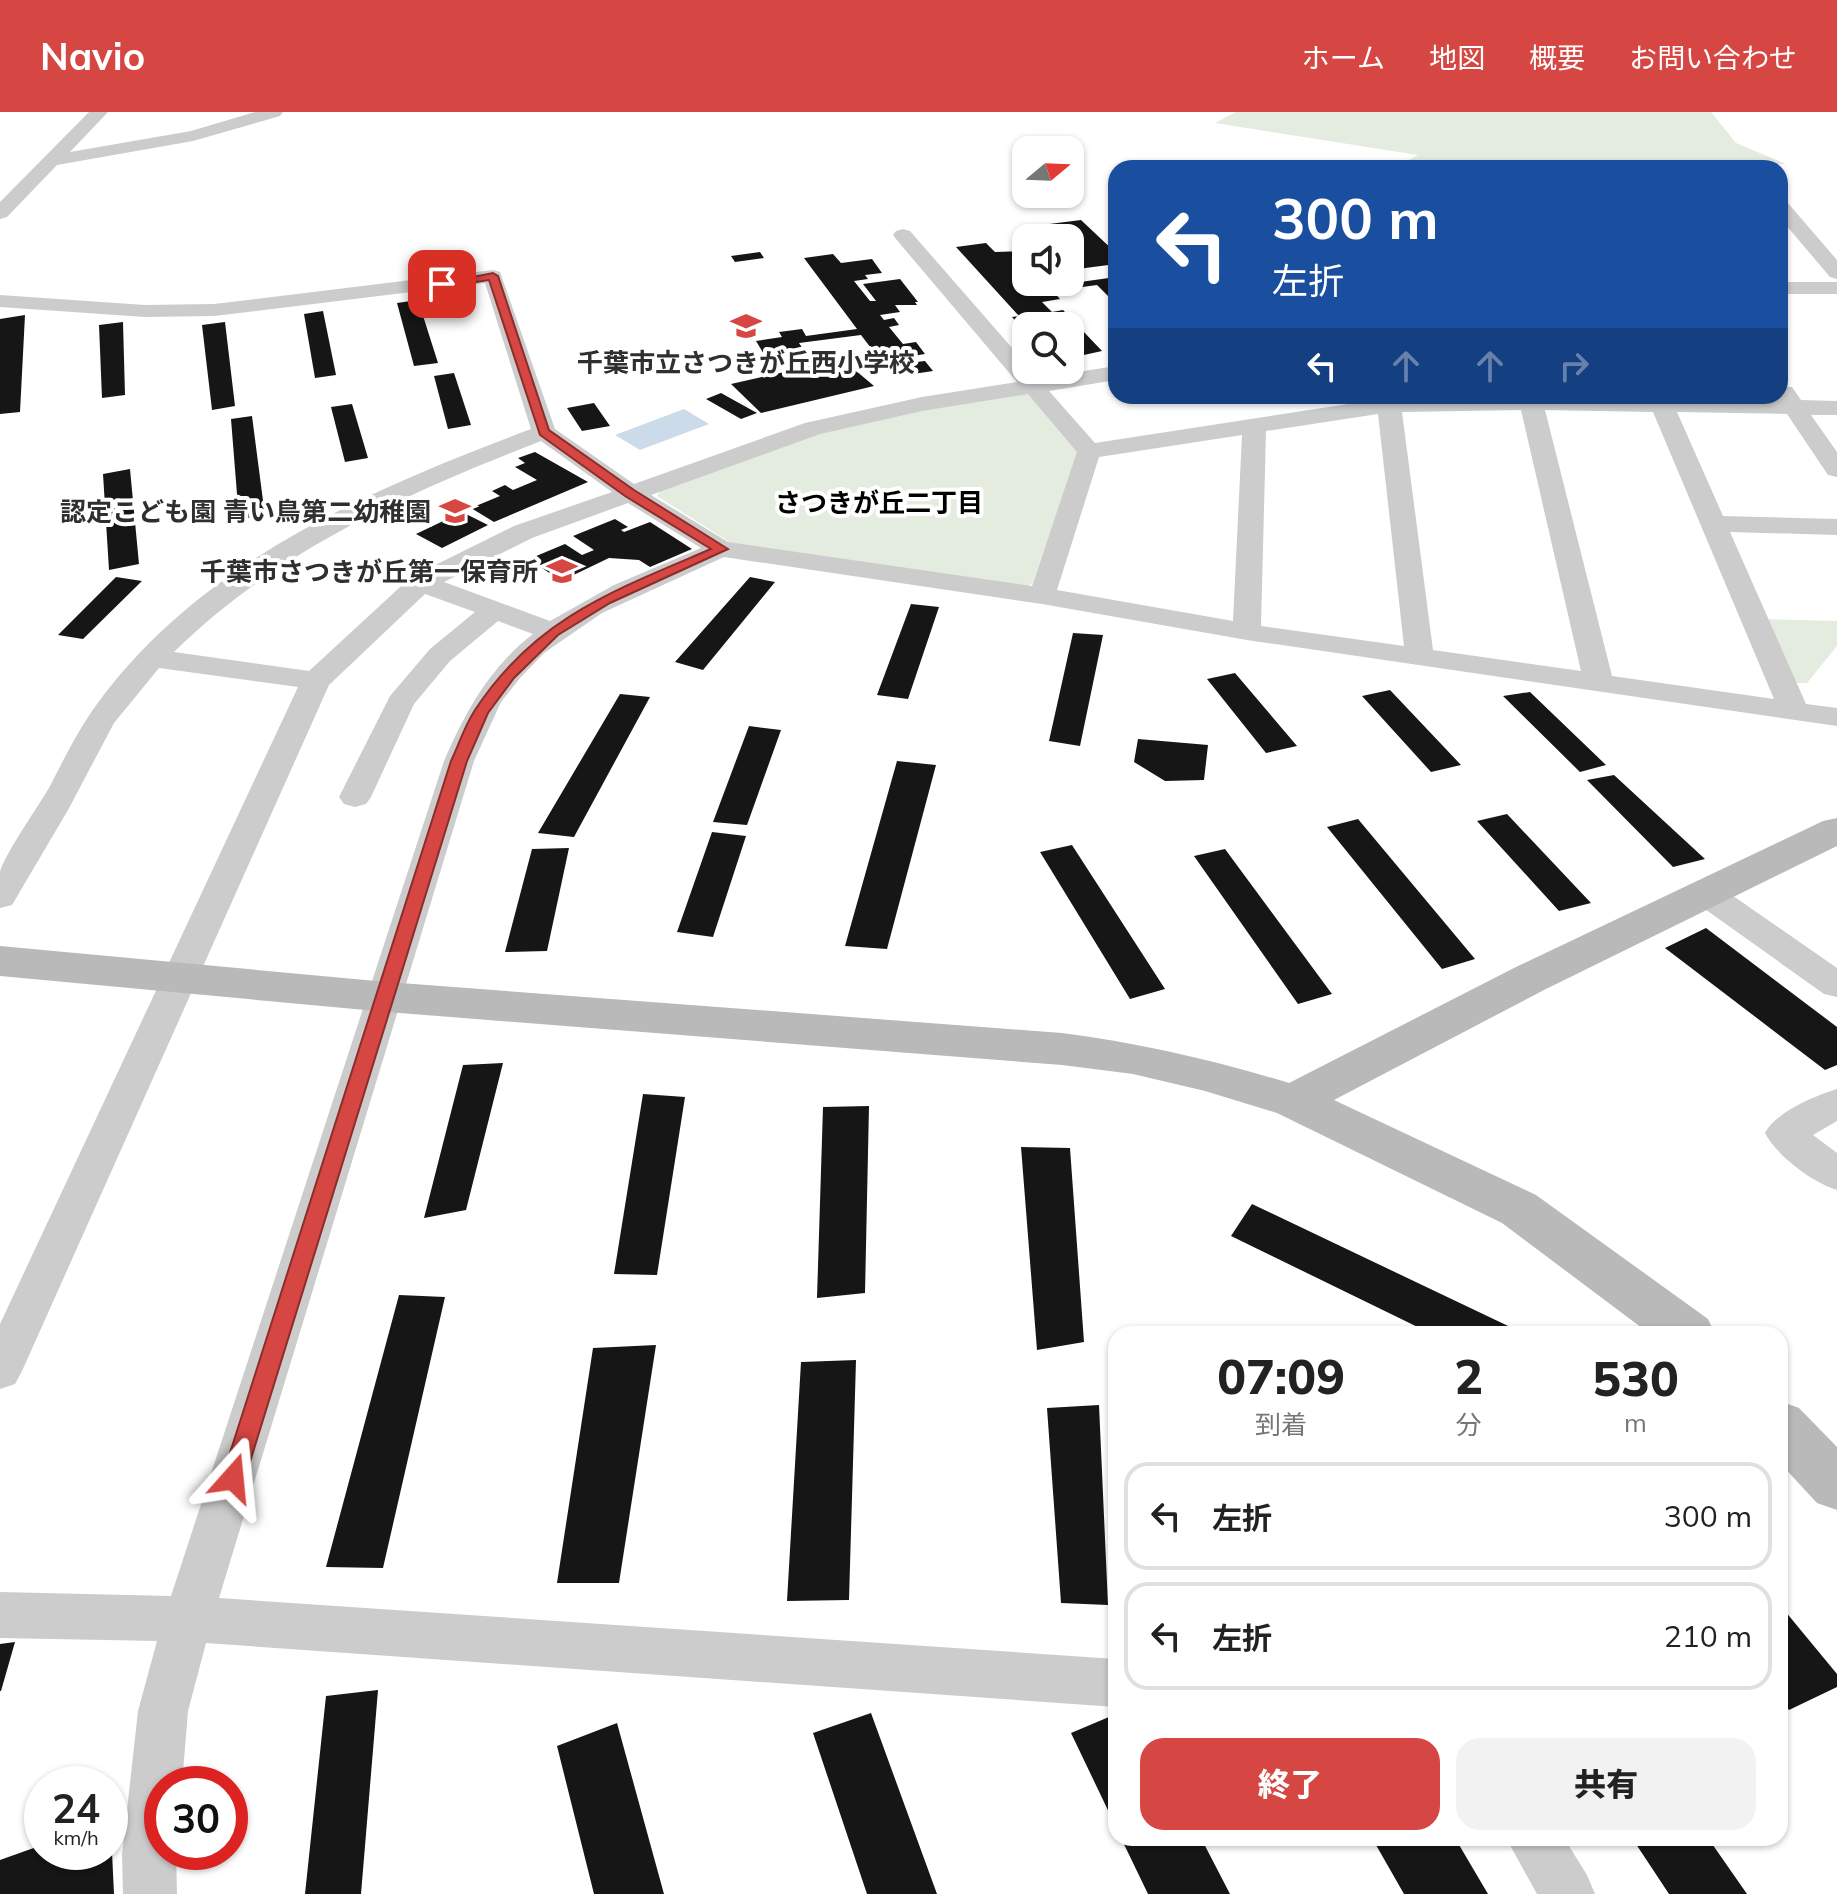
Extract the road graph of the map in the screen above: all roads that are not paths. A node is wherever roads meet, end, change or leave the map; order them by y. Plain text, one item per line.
1 (99, 112) edge
2 (274, 112) edge
3 (50, 161) junction
4 (0, 213) edge
5 (1788, 215) edge
6 (903, 235) dead end
7 (1837, 273) edge
8 (1788, 288) edge
9 (1837, 288) edge
10 (0, 301) edge
11 (1108, 374) edge
12 (1035, 388) junction
13 (1788, 397) edge
14 (1788, 398) edge
15 (1364, 404) edge
16 (1387, 404) edge
17 (1531, 404) edge
18 (1596, 404) edge
19 (1678, 404) edge
20 (1662, 405) junction
21 (1837, 408) edge
22 (1254, 424) junction
23 (544, 432) junction
24 (1089, 451) junction
25 (1837, 470) edge
26 (630, 493) junction
27 (1712, 524) junction
28 (1837, 527) edge
29 (721, 549) junction
30 (421, 583) junction
31 (1042, 596) junction
32 (495, 610) junction
33 (553, 632) junction
34 (1247, 632) junction
35 (152, 658) junction
36 (1420, 658) junction
37 (316, 681) junction
38 (1599, 684) junction
39 (1793, 708) junction
40 (1837, 717) edge
41 (355, 797) dead end
42 (1837, 830) edge
43 (1707, 894) junction
44 (0, 897) edge
45 (0, 961) edge
46 (1837, 985) edge
47 (387, 997) junction
48 (1293, 1101) junction
49 (1837, 1103) edge
50 (1837, 1175) edge
51 (1678, 1326) edge
52 (0, 1371) edge
53 (1788, 1433) edge
54 (1837, 1485) edge
55 (0, 1615) edge
56 (188, 1619) junction
57 (1108, 1682) edge
58 (1538, 1846) edge
59 (150, 1894) edge
60 (1568, 1894) edge

1 - 3 street
2 - 3 street
3 - 4 street
5 - 7 street
6 - 12 street
8 - 9 street
10 - 23 street
11 - 12 street
12 - 24 street
12 - 26 street
13 - 21 street
14 - 25 street
15 - 22 street
16 - 36 street
17 - 38 street
18 - 20 street
19 - 20 street
20 - 27 street
22 - 24 street
22 - 34 street
23 - 26 street
23 - 35 street
24 - 31 street
26 - 29 street
26 - 30 street
27 - 28 street
27 - 39 street
29 - 31 street
29 - 33 street
30 - 32 street
30 - 37 street
31 - 34 street
32 - 33 street
32 - 41 street
33 - 47 street
34 - 36 street
35 - 37 street
35 - 44 street
36 - 38 street
37 - 52 street
38 - 39 street
39 - 40 street
42 - 43 street
43 - 46 street
43 - 48 street
45 - 47 street
47 - 48 street
47 - 56 street
48 - 51 street
49 - 50 street
53 - 54 street
55 - 56 street
56 - 57 street
56 - 59 street
58 - 60 street

